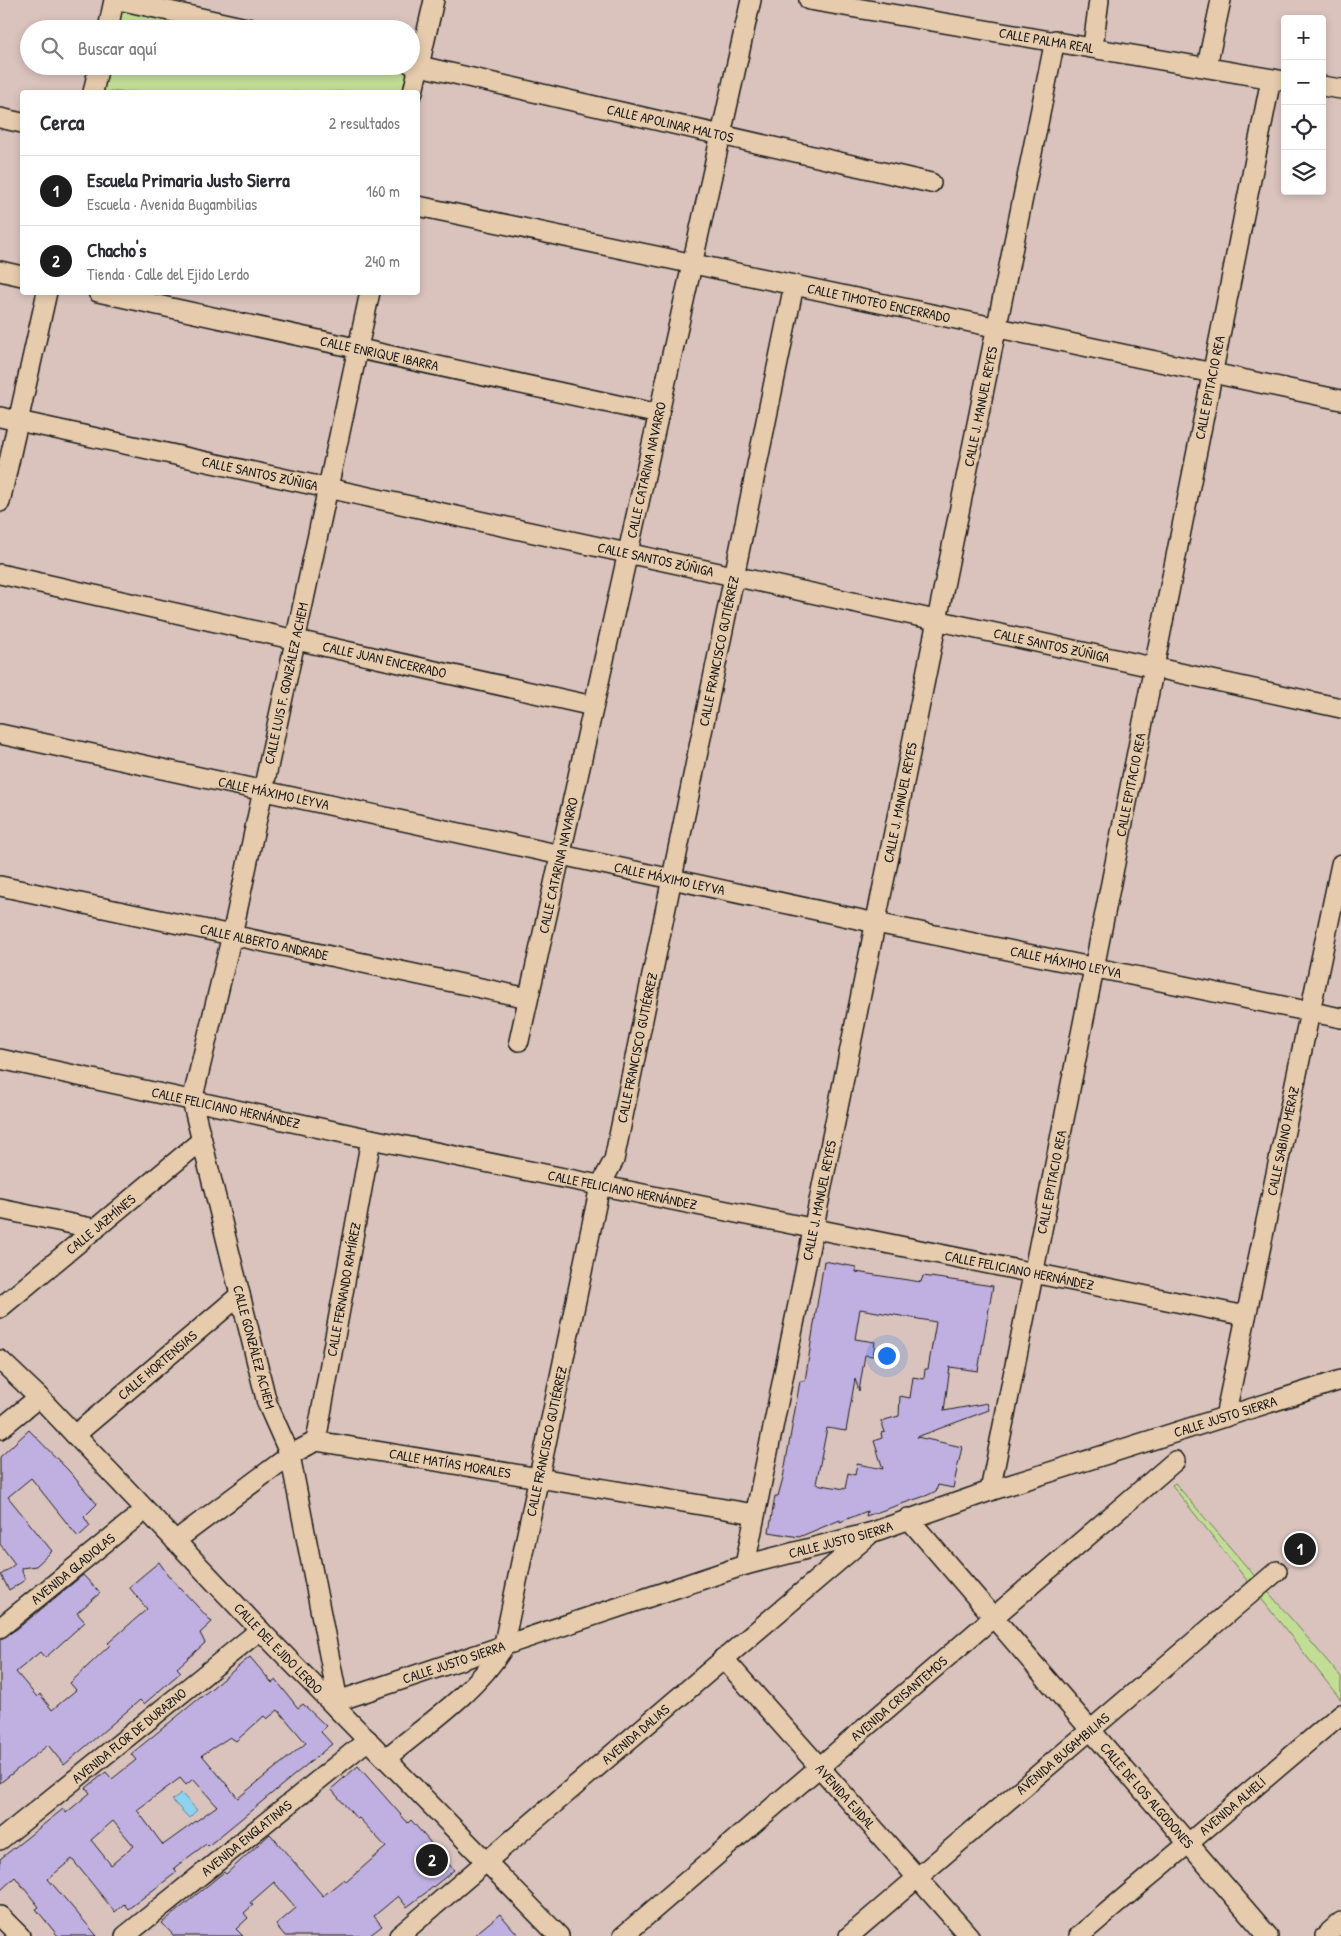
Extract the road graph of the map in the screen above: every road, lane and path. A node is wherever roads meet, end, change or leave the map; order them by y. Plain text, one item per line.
1 (114, 0) edge
2 (119, 0) edge
3 (434, 0) edge
4 (751, 0) edge
5 (809, 0) edge
6 (1099, 0) edge
7 (1221, 0) edge
8 (110, 20) edge
9 (210, 20) edge
10 (1054, 40) junction
11 (1093, 46) junction
12 (420, 47) edge
13 (420, 65) edge
14 (1207, 66) junction
15 (97, 75) edge
16 (414, 75) edge
17 (1278, 80) edge
18 (1326, 87) edge
19 (1341, 89) edge
20 (93, 90) edge
21 (413, 90) edge
22 (0, 118) edge
23 (20, 123) edge
24 (721, 135) junction
25 (931, 183) dead end
26 (420, 206) edge
27 (692, 264) junction
28 (0, 271) edge
29 (20, 276) edge
30 (794, 285) junction
31 (47, 295) edge
32 (112, 295) edge
33 (369, 295) edge
34 (997, 327) junction
35 (357, 349) junction
36 (1213, 373) junction
37 (1341, 400) edge
38 (659, 414) junction
39 (0, 417) edge
40 (18, 421) junction
41 (328, 488) junction
42 (0, 502) edge
43 (628, 553) junction
44 (0, 574) edge
45 (733, 576) junction
46 (937, 621) junction
47 (295, 640) junction
48 (1154, 667) junction
49 (593, 706) junction
50 (1341, 708) edge
51 (0, 734) edge
52 (263, 791) junction
53 (560, 855) junction
54 (1341, 864) edge
55 (671, 879) junction
56 (0, 886) edge
57 (876, 923) junction
58 (232, 935) junction
59 (1094, 968) junction
60 (528, 998) junction
61 (1310, 1012) junction
62 (1341, 1018) edge
63 (519, 1041) dead end
64 (0, 1059) edge
65 (192, 1101) junction
66 (371, 1139) junction
67 (202, 1140) junction
68 (600, 1186) junction
69 (0, 1209) edge
70 (814, 1228) junction
71 (96, 1229) junction
72 (1033, 1272) junction
73 (240, 1295) junction
74 (0, 1308) edge
75 (1246, 1316) junction
76 (0, 1360) edge
77 (1341, 1380) edge
78 (39, 1397) junction
79 (1225, 1416) junction
80 (0, 1429) edge
81 (75, 1435) junction
82 (316, 1441) junction
83 (290, 1455) junction
84 (1175, 1461) dead end
85 (539, 1477) junction
86 (990, 1491) junction
87 (145, 1510) junction
88 (755, 1514) junction
89 (908, 1518) junction
90 (873, 1532) junction
91 (174, 1541) junction
92 (745, 1565) junction
93 (1277, 1571) dead end
94 (994, 1617) junction
95 (0, 1628) edge
96 (260, 1630) junction
97 (503, 1648) junction
98 (723, 1658) junction
99 (338, 1706) junction
100 (1341, 1714) edge
101 (1091, 1730) junction
102 (368, 1740) junction
103 (386, 1759) junction
104 (819, 1767) junction
105 (0, 1840) edge
106 (1189, 1843) junction
107 (487, 1863) junction
108 (918, 1877) junction
109 (0, 1916) edge
110 (1341, 1922) edge
111 (20, 1936) edge
112 (125, 1936) edge
113 (399, 1936) edge
114 (559, 1936) edge
115 (623, 1936) edge
116 (849, 1936) edge
117 (969, 1936) edge
118 (1079, 1936) edge
119 (1268, 1936) edge
120 (1325, 1936) edge

1 - 8 street
2 - 9 street
3 - 12 street
4 - 24 street, CALLE CATARINA NAVARRO
5 - 10 street, CALLE PALMA REAL
6 - 11 street
7 - 14 street
10 - 11 street, CALLE PALMA REAL
10 - 34 street, CALLE J. MANUEL REYES
11 - 14 street, CALLE PALMA REAL
13 - 24 street, CALLE APOLINAR MALTOS
14 - 17 street, CALLE PALMA REAL
15 - 20 street
16 - 21 street
17 - 36 street, CALLE EPITACIO REA
18 - 19 street
22 - 23 street
24 - 25 street, CALLE APOLINAR MALTOS
24 - 27 street, CALLE CATARINA NAVARRO
26 - 27 street, CALLE TIMOTEO ENCERRADO
27 - 30 street, CALLE TIMOTEO ENCERRADO
27 - 38 street, CALLE CATARINA NAVARRO
28 - 29 street
30 - 34 street, CALLE TIMOTEO ENCERRADO
30 - 45 street, CALLE FRANCISCO GUTIÉRREZ
31 - 40 street
32 - 35 street, CALLE ENRIQUE IBARRA
33 - 35 street, CALLE LUIS F. GONZÁLEZ ACHEM
34 - 36 street, CALLE TIMOTEO ENCERRADO
34 - 46 street, CALLE J. MANUEL REYES
35 - 38 street, CALLE ENRIQUE IBARRA
35 - 41 street, CALLE LUIS F. GONZÁLEZ ACHEM
36 - 37 street, CALLE TIMOTEO ENCERRADO
36 - 48 street, CALLE EPITACIO REA
38 - 43 street, CALLE CATARINA NAVARRO
39 - 40 street, CALLE SANTOS ZÚÑIGA
40 - 41 street, CALLE SANTOS ZÚÑIGA
40 - 42 street
41 - 43 street, CALLE SANTOS ZÚÑIGA
41 - 47 street, CALLE LUIS F. GONZÁLEZ ACHEM
43 - 45 street, CALLE SANTOS ZÚÑIGA
43 - 49 street, CALLE CATARINA NAVARRO
44 - 47 street, CALLE JUAN ENCERRADO
45 - 46 street, CALLE SANTOS ZÚÑIGA
45 - 55 street, CALLE FRANCISCO GUTIÉRREZ
46 - 48 street, CALLE SANTOS ZÚÑIGA
46 - 57 street, CALLE J. MANUEL REYES
47 - 49 street, CALLE JUAN ENCERRADO
47 - 52 street, CALLE LUIS F. GONZÁLEZ ACHEM
48 - 50 street, CALLE SANTOS ZÚÑIGA
48 - 59 street, CALLE EPITACIO REA
49 - 53 street, CALLE CATARINA NAVARRO
51 - 52 street, CALLE MÁXIMO LEYVA
52 - 53 street, CALLE MÁXIMO LEYVA
52 - 58 street, CALLE LUIS F. GONZÁLEZ ACHEM
53 - 55 street, CALLE MÁXIMO LEYVA
53 - 60 street, CALLE CATARINA NAVARRO
54 - 61 street, CALLE SABINO MERAZ
55 - 57 street, CALLE MÁXIMO LEYVA
55 - 68 street, CALLE FRANCISCO GUTIÉRREZ
56 - 58 street, CALLE ALBERTO ANDRADE
57 - 59 street, CALLE MÁXIMO LEYVA
57 - 70 street, CALLE J. MANUEL REYES
58 - 60 street, CALLE ALBERTO ANDRADE
58 - 65 street, CALLE LUIS F. GONZÁLEZ ACHEM
59 - 61 street, CALLE MÁXIMO LEYVA
59 - 72 street, CALLE EPITACIO REA
60 - 63 street, CALLE CATARINA NAVARRO
61 - 62 street, CALLE MÁXIMO LEYVA
61 - 75 street, CALLE SABINO MERAZ
64 - 65 street, CALLE FELICIANO HERNÁNDEZ
65 - 66 street, CALLE FELICIANO HERNÁNDEZ
65 - 67 street, CALLE GONZÁLEZ ACHEM
66 - 68 street, CALLE FELICIANO HERNÁNDEZ
66 - 82 street, CALLE FERNANDO RAMÍREZ
67 - 71 street, CALLE JAZMÍNES
67 - 73 street, CALLE GONZÁLEZ ACHEM
68 - 70 street, CALLE FELICIANO HERNÁNDEZ
68 - 85 street, CALLE FRANCISCO GUTIÉRREZ
69 - 71 street
70 - 72 street, CALLE FELICIANO HERNÁNDEZ
70 - 88 street, CALLE J. MANUEL REYES
71 - 74 street, CALLE JAZMÍNES
72 - 75 street, CALLE FELICIANO HERNÁNDEZ
72 - 86 street, CALLE EPITACIO REA
73 - 81 street, CALLE HORTENSIAS
73 - 83 street, CALLE GONZÁLEZ ACHEM
75 - 79 street, CALLE SABINO MERAZ
76 - 78 street, CALLE DEL EJIDO LERDO
77 - 79 street, CALLE JUSTO SIERRA
78 - 80 street
78 - 81 street, CALLE DEL EJIDO LERDO
79 - 86 street, CALLE JUSTO SIERRA
81 - 87 street, CALLE DEL EJIDO LERDO
82 - 83 street
82 - 85 street, CALLE MATÍAS MORALES
83 - 91 street
83 - 99 street, CALLE GONZÁLEZ ACHEM
84 - 94 street, AVENIDA CRISANTEMOS
85 - 88 street, CALLE MATÍAS MORALES
85 - 97 street, CALLE FRANCISCO GUTIÉRREZ
86 - 89 street, CALLE JUSTO SIERRA
87 - 91 street, CALLE DEL EJIDO LERDO
87 - 95 street, AVENIDA GLADIOLAS
88 - 92 street, CALLE J. MANUEL REYES
89 - 90 street, CALLE JUSTO SIERRA
89 - 94 street, CALLE DE LOS ALGODONES
90 - 92 street, CALLE JUSTO SIERRA
90 - 98 street, AVENIDA DALIAS
91 - 96 street, CALLE DEL EJIDO LERDO
92 - 97 street, CALLE JUSTO SIERRA
93 - 101 street, AVENIDA BUGAMBILIAS
94 - 101 street, CALLE DE LOS ALGODONES
94 - 104 street, AVENIDA CRISANTEMOS
96 - 99 street, CALLE DEL EJIDO LERDO
96 - 105 street, AVENIDA FLOR DE DURAZNO
97 - 99 street, CALLE JUSTO SIERRA
97 - 103 street, CALLE FRANCISCO GUTIÉRREZ
98 - 104 street, AVENIDA EJIDAL
98 - 107 street, AVENIDA DALIAS
99 - 102 street, CALLE DEL EJIDO LERDO
100 - 106 street, AVENIDA ALHELÍ
101 - 106 street, CALLE DE LOS ALGODONES
101 - 108 street, AVENIDA BUGAMBILIAS
102 - 103 street, CALLE DEL EJIDO LERDO
102 - 112 street, AVENIDA ENGLATINAS
103 - 107 street, CALLE DEL EJIDO LERDO
104 - 108 street, AVENIDA EJIDAL
104 - 115 street, AVENIDA CRISANTEMOS
106 - 118 street, AVENIDA ALHELÍ
106 - 119 street, CALLE DE LOS ALGODONES
107 - 113 street, AVENIDA DALIAS
107 - 114 street, CALLE DEL EJIDO LERDO
108 - 116 street, AVENIDA BUGAMBILIAS
108 - 117 street, AVENIDA EJIDAL
109 - 111 street
110 - 120 street

